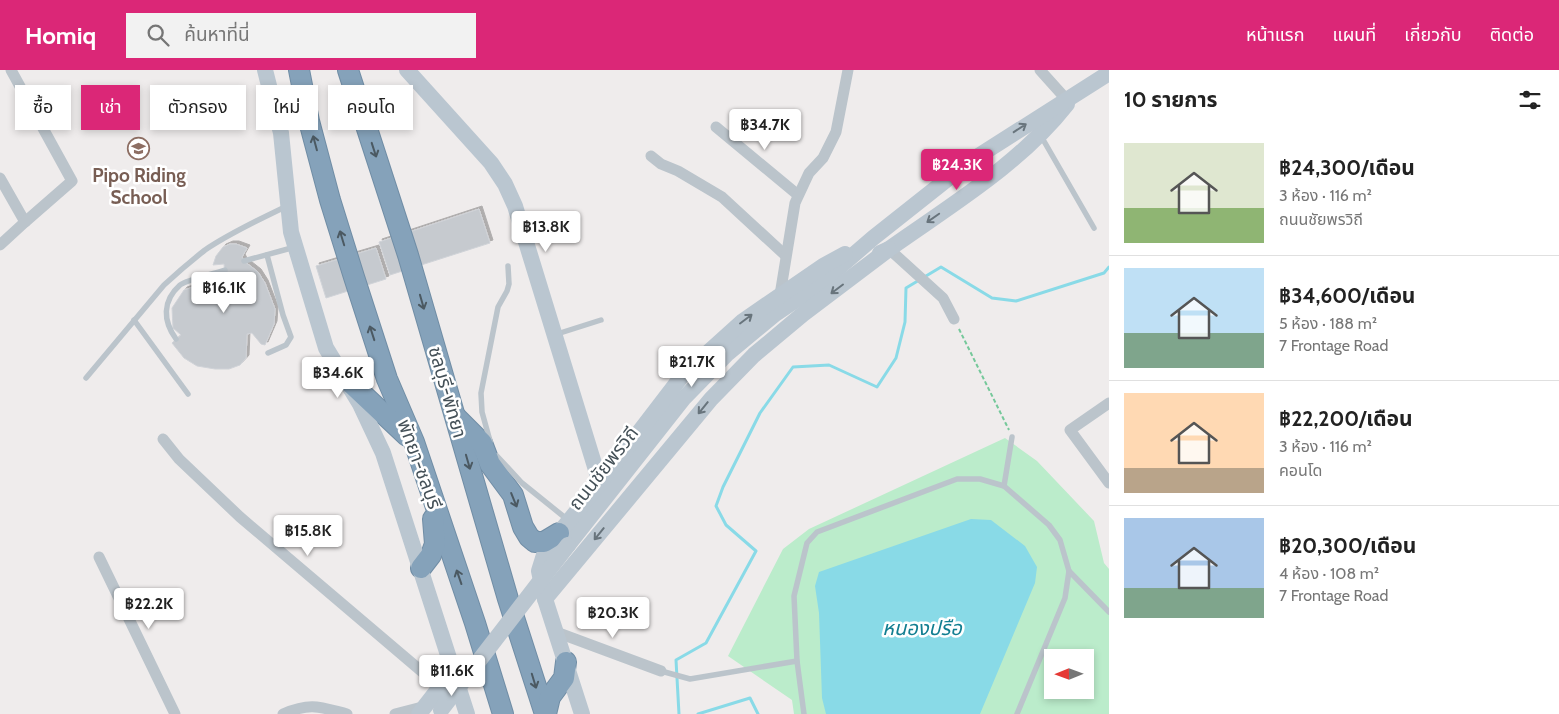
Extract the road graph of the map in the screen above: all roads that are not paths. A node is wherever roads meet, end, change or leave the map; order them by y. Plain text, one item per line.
1 (12, 70) edge
2 (265, 70) edge
3 (299, 70) edge
4 (348, 70) edge
5 (406, 70) edge
6 (848, 70) edge
7 (1040, 70) edge
8 (1109, 72) edge
9 (1070, 97) junction
10 (716, 127) dead end
11 (1040, 134) junction
12 (651, 156) dead end
13 (969, 162) junction
14 (0, 178) edge
15 (981, 184) junction
16 (798, 195) junction
17 (288, 206) junction
18 (25, 222) junction
19 (1094, 228) dead end
20 (873, 238) junction
21 (0, 245) edge
22 (295, 246) junction
23 (889, 249) junction
24 (267, 255) junction
25 (785, 256) junction
26 (244, 261) dead end
27 (508, 266) dead end
28 (225, 270) dead end
29 (830, 276) junction
30 (173, 277) junction
31 (180, 284) junction
32 (780, 295) junction
33 (954, 319) road end
34 (134, 320) junction
35 (601, 320) dead end
36 (555, 335) junction
37 (176, 339) dead end
38 (268, 353) dead end
39 (339, 372) junction
40 (86, 378) dead end
41 (188, 394) dead end
42 (1109, 403) edge
43 (454, 416) junction
44 (1012, 437) road end
45 (163, 439) dead end
46 (414, 442) junction
47 (491, 446) dead end
48 (495, 454) dead end
49 (600, 483) junction
50 (1109, 483) edge
51 (1004, 486) junction
52 (431, 493) junction
53 (565, 533) junction
54 (100, 557) dead end
55 (421, 568) junction
56 (1069, 571) junction
57 (546, 599) junction
58 (1109, 612) edge
59 (556, 632) junction
60 (450, 660) junction
61 (797, 661) junction
62 (566, 662) junction
63 (661, 671) joint
64 (440, 687) junction
65 (434, 711) edge
66 (175, 714) edge
67 (283, 714) edge
68 (347, 714) edge
69 (395, 714) edge
70 (467, 714) edge
71 (504, 714) edge
72 (545, 714) edge
73 (582, 714) edge
74 (804, 714) edge
75 (1017, 714) edge

1 - 18 street
2 - 17 main road
46 -> 3 highway, พัทยา-ชลบุรี
4 -> 43 highway, ชลบุรี-พัทยา
5 - 36 main road
6 - 16 street
7 - 9 street
8 - 9 main road, ถนนชัยพรวิถี
9 - 11 main road, ถนนชัยพรวิถี
13 -> 9 main road, ถนนชัยพรวิถี
10 - 16 street
11 - 15 main road, ถนนชัยพรวิถี
11 - 19 lane
12 - 25 street
13 - 15 main road
13 - 20 main road, ถนนชัยพรวิถี
14 - 18 street
15 -> 23 main road, ถนนชัยพรวิถี
16 - 25 street
17 - 22 main road
17 - 30 lane
18 - 21 street
20 - 29 main road, ถนนชัยพรวิถี
20 - 32 main road, ถนนชัยพรวิถี
22 - 24 lane
22 - 39 main road
23 - 29 main road, ถนนชัยพรวิถี
23 - 33 street
23 -> 57 main road, ถนนชัยพรวิถี
24 - 26 lane
24 - 38 lane
25 - 32 street
27 - 47 lane
28 - 31 lane
29 - 53 main road, ถนนชัยพรวิถี
30 - 31 lane
30 - 34 lane
31 - 37 lane
49 -> 32 main road, ถนนชัยพรวิถี
34 - 40 lane
34 - 41 lane
35 - 36 lane
36 - 49 main road
39 - 46 highway
39 - 55 main road
42 - 50 street
43 -> 53 highway
43 -> 72 highway, ชลบุรี-พัทยา
44 - 51 lane
45 - 64 street
46 - 52 highway, พัทยา-ชลบุรี
48 - 53 lane
49 - 53 main road, ถนนชัยพรวิถี
51 - 56 lane
51 - 61 lane
52 - 55 highway
71 -> 52 highway, พัทยา-ชลบุรี
53 - 57 main road, ถนนชัยพรวิถี
53 - 65 main road, ถนนชัยพรวิถี, bridge
54 - 66 street
55 - 60 main road
56 - 58 lane
56 - 75 lane
57 - 59 main road
59 - 62 main road
59 - 63 street
60 - 64 main road
60 - 70 main road
61 - 63 lane
61 - 74 lane
62 - 72 highway
62 - 73 main road
64 - 65 main road
65 - 69 street
67 - 68 street

